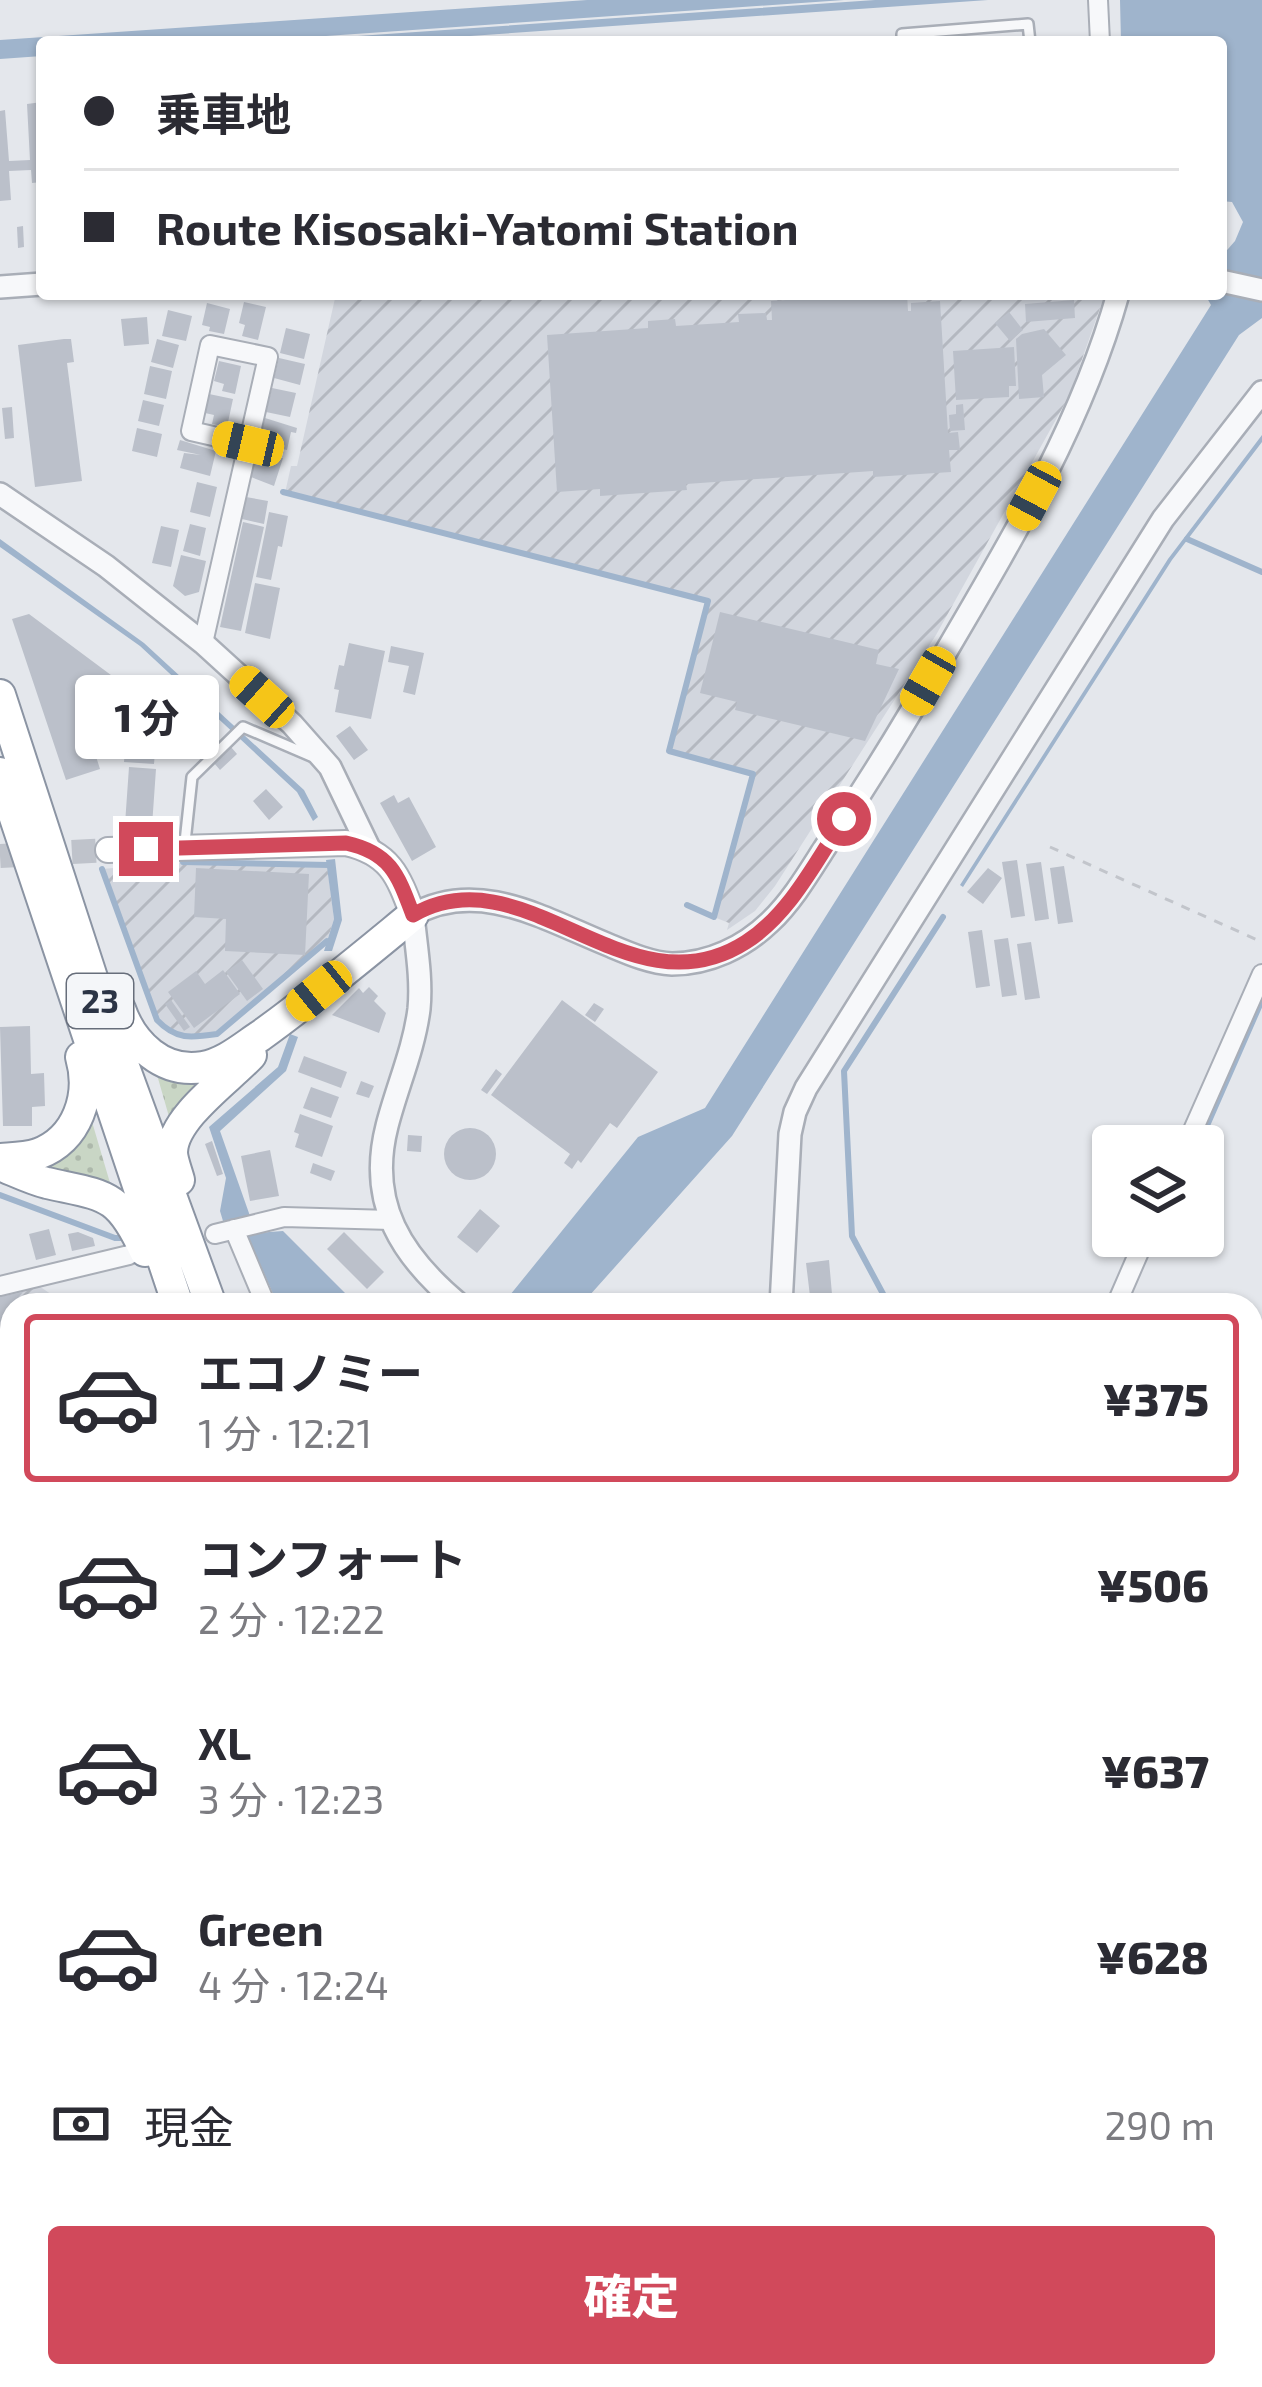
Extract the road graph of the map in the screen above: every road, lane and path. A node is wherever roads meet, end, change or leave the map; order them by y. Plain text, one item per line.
1 (1098, 0) edge
2 (902, 36) edge
3 (1029, 36) edge
4 (1100, 36) edge
5 (1227, 282) edge
6 (36, 284) edge
7 (0, 287) edge
8 (1262, 290) edge
9 (1116, 300) edge
10 (1262, 392) edge
11 (248, 444) junction
12 (0, 494) edge
13 (203, 644) junction
14 (0, 694) edge
15 (325, 762) junction
16 (0, 773) edge
17 (1049, 847) dead end
18 (184, 848) junction
19 (369, 848) junction
20 (108, 850) tunnel mouth
21 (59, 874) junction
22 (413, 915) junction
23 (49, 925) junction
24 (1262, 942) edge
25 (1262, 974) edge
26 (288, 1016) junction
27 (1195, 1125) edge
28 (0, 1162) edge
29 (391, 1220) junction
30 (129, 1255) dead end
31 (1137, 1257) edge
32 (0, 1286) edge
33 (168, 1293) edge
34 (170, 1293) edge
35 (208, 1293) edge
36 (209, 1293) edge
37 (260, 1293) edge
38 (448, 1293) edge
39 (781, 1293) edge
40 (1121, 1293) edge

1 - 4 street
2 - 3 lane
5 - 8 street
6 - 7 street
9 - 22 street
10 - 39 street
11 - 11 street
11 - 13 street
12 - 13 street
13 - 15 street
14 - 21 highway, 23
15 - 18 lane
15 - 19 street
16 - 23 highway, 23
17 - 24 path
18 - 19 main road
18 - 20 main road
19 - 22 main road
21 - 26 highway, 23
21 - 35 highway, 23
22 - 26 highway, 23
22 - 29 street
23 - 28 highway, 23
23 - 34 highway, 23
25 - 27 street
26 - 36 highway, 23
28 - 33 highway, 23
29 - 37 street
29 - 38 street
30 - 32 street
31 - 40 street

